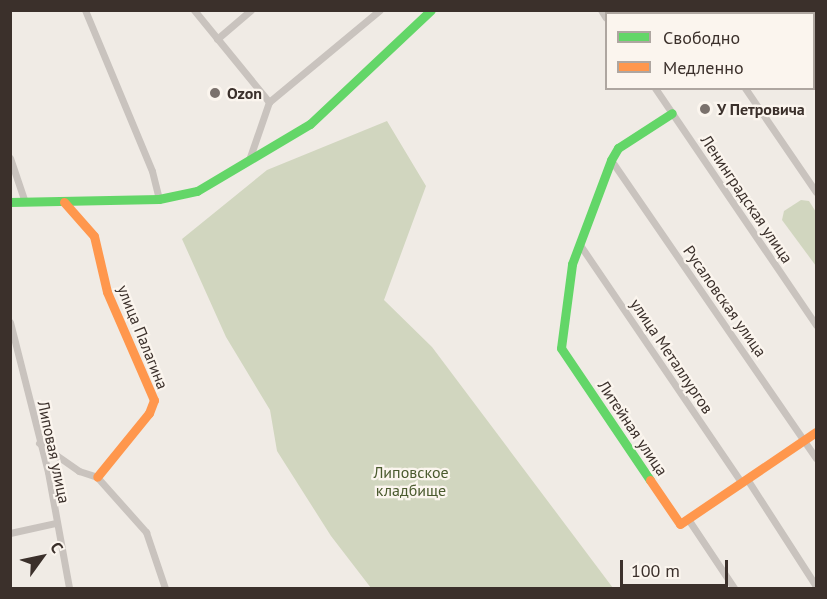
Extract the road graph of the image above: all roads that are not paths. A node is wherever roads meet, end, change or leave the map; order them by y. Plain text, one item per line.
1 (85, 10) edge
2 (194, 10) edge
3 (251, 10) edge
4 (380, 10) edge
5 (431, 10) edge
6 (217, 39) junction
7 (656, 90) edge
8 (746, 90) edge
9 (269, 102) junction
10 (672, 113) junction
11 (258, 142) junction
12 (266, 151) junction
13 (10, 158) edge
14 (611, 160) junction
15 (248, 162) junction
16 (816, 192) edge
17 (159, 199) junction
18 (10, 202) edge
19 (25, 202) junction
20 (64, 202) junction
21 (580, 245) junction
22 (10, 322) edge
23 (816, 325) edge
24 (816, 432) edge
25 (804, 441) junction
26 (39, 443) junction
27 (816, 458) edge
28 (97, 477) junction
29 (744, 481) junction
30 (684, 521) junction
31 (55, 523) junction
32 (10, 533) edge
33 (816, 586) edge
34 (69, 588) edge
35 (165, 588) edge
36 (734, 588) edge

1 - 17 street
2 - 6 street
3 - 6 street
4 - 9 street
5 - 12 street
6 - 9 street
7 - 10 street, Ленинградская улица
8 - 16 street
9 - 11 street
10 - 14 street
10 - 23 street, Ленинградская улица
11 - 12 street
11 - 15 street
12 - 15 street
13 - 19 street
14 - 21 street
14 - 25 street, Русаловская улица
15 - 17 street
17 - 20 street
18 - 19 street
19 - 20 street
20 - 28 street, улица Палагина
21 - 29 street, улица Металлургов
21 - 30 street, Литейная улица
22 - 26 street, Липовая улица
24 - 25 street
25 - 27 street, Русаловская улица
25 - 29 street
26 - 28 street
26 - 31 street, Липовая улица
28 - 35 street
29 - 30 street
29 - 33 street, улица Металлургов
30 - 36 street, Литейная улица
31 - 32 street
31 - 34 street, Липовая улица

